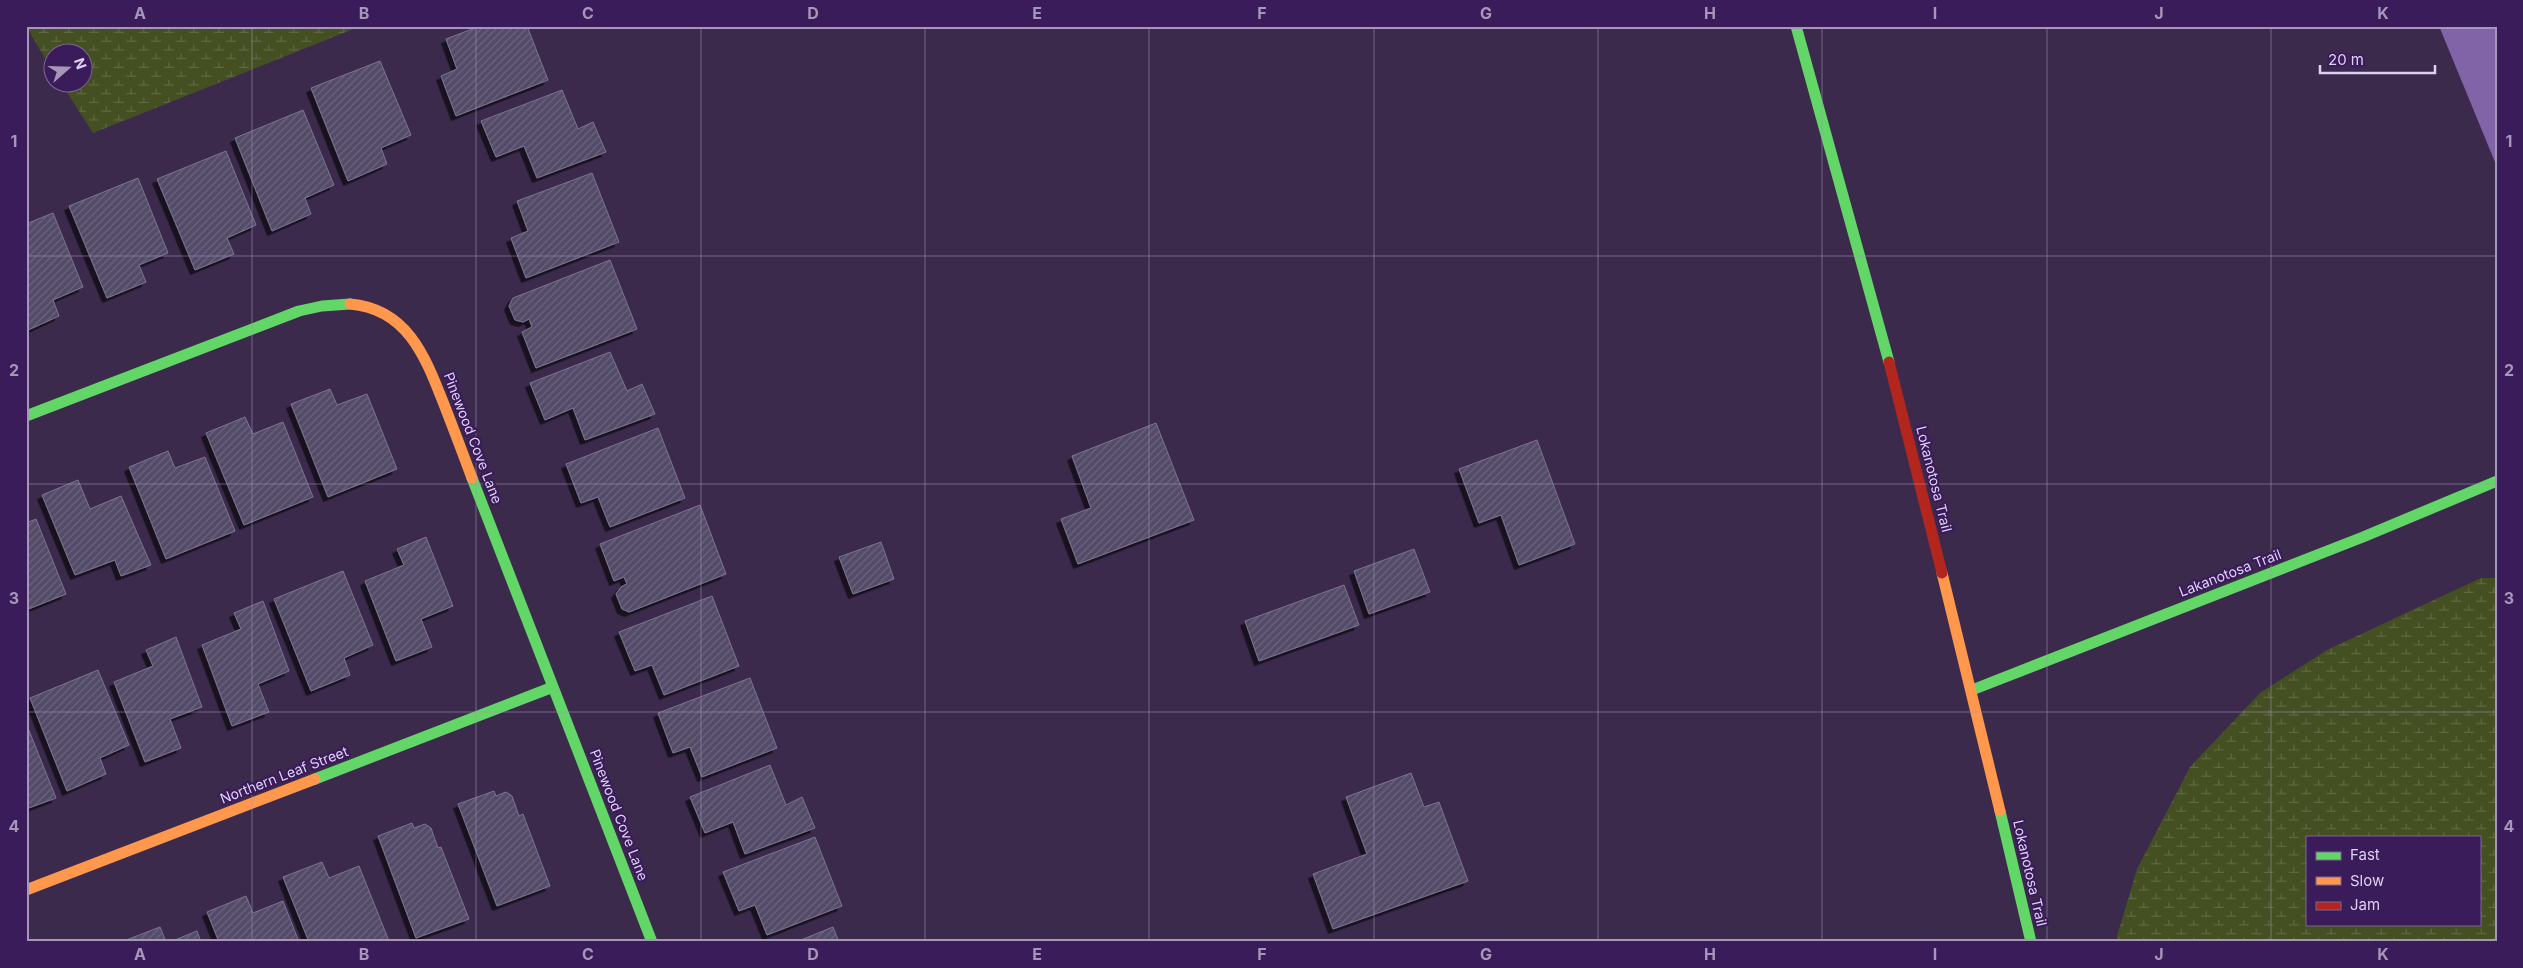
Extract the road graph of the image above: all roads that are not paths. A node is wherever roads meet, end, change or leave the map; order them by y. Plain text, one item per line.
1 (1796, 26) edge
2 (26, 416) edge
3 (2497, 481) edge
4 (554, 687) junction
5 (1972, 690) junction
6 (26, 890) edge
7 (652, 942) edge
8 (2031, 942) edge

1 - 5 street, Lokanotosa Trail
2 - 4 street, Pinewood Cove Lane
3 - 5 street, Lakanotosa Trail
4 - 6 street, Northern Leaf Street
4 - 7 street, Pinewood Cove Lane
5 - 8 street, Lokanotosa Trail

